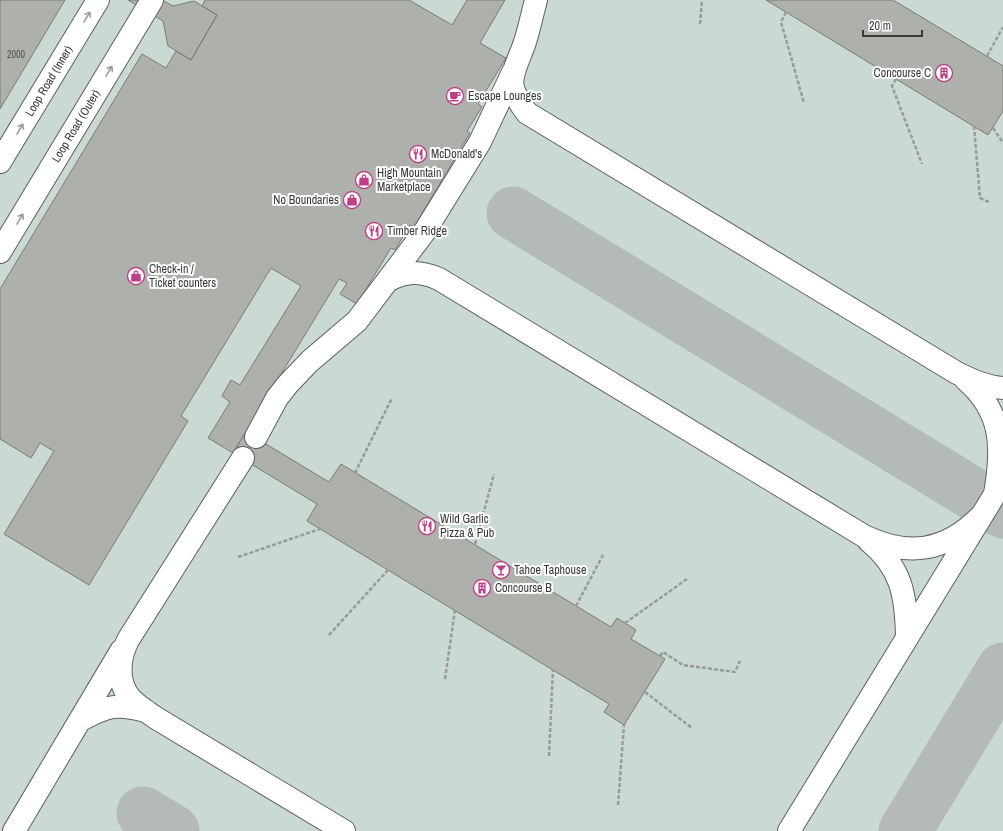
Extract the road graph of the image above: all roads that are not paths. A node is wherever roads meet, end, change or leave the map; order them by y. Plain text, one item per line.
1 (98, 0) edge
2 (152, 0) edge
3 (536, 0) edge
4 (514, 68) junction
5 (538, 121) junction
6 (480, 142) junction
7 (0, 162) edge
8 (425, 231) junction
9 (0, 252) edge
10 (439, 279) junction
11 (389, 280) junction
12 (957, 373) junction
13 (1003, 388) edge
14 (256, 437) dead end
15 (243, 458) dead end
16 (999, 488) edge
17 (980, 517) junction
18 (864, 536) junction
19 (908, 636) junction
20 (128, 640) junction
21 (146, 711) junction
22 (81, 720) junction
23 (14, 831) edge
24 (344, 831) edge
25 (789, 831) edge

7 -> 1 main road, Loop Road (Inner)
9 -> 2 main road, Loop Road (Outer)
3 - 4 main road
4 - 5 main road
4 - 6 main road
5 - 6 main road
5 - 12 main road
6 - 8 main road
8 - 10 main road
8 - 11 main road
10 - 11 main road
10 - 18 main road
11 - 14 main road
12 - 13 main road
12 - 16 main road
15 - 20 main road
16 - 17 main road
17 - 18 main road
17 - 19 main road
18 - 19 main road
19 - 25 main road
20 - 21 main road
20 - 22 main road
21 - 22 main road
21 - 24 main road
22 - 23 main road

